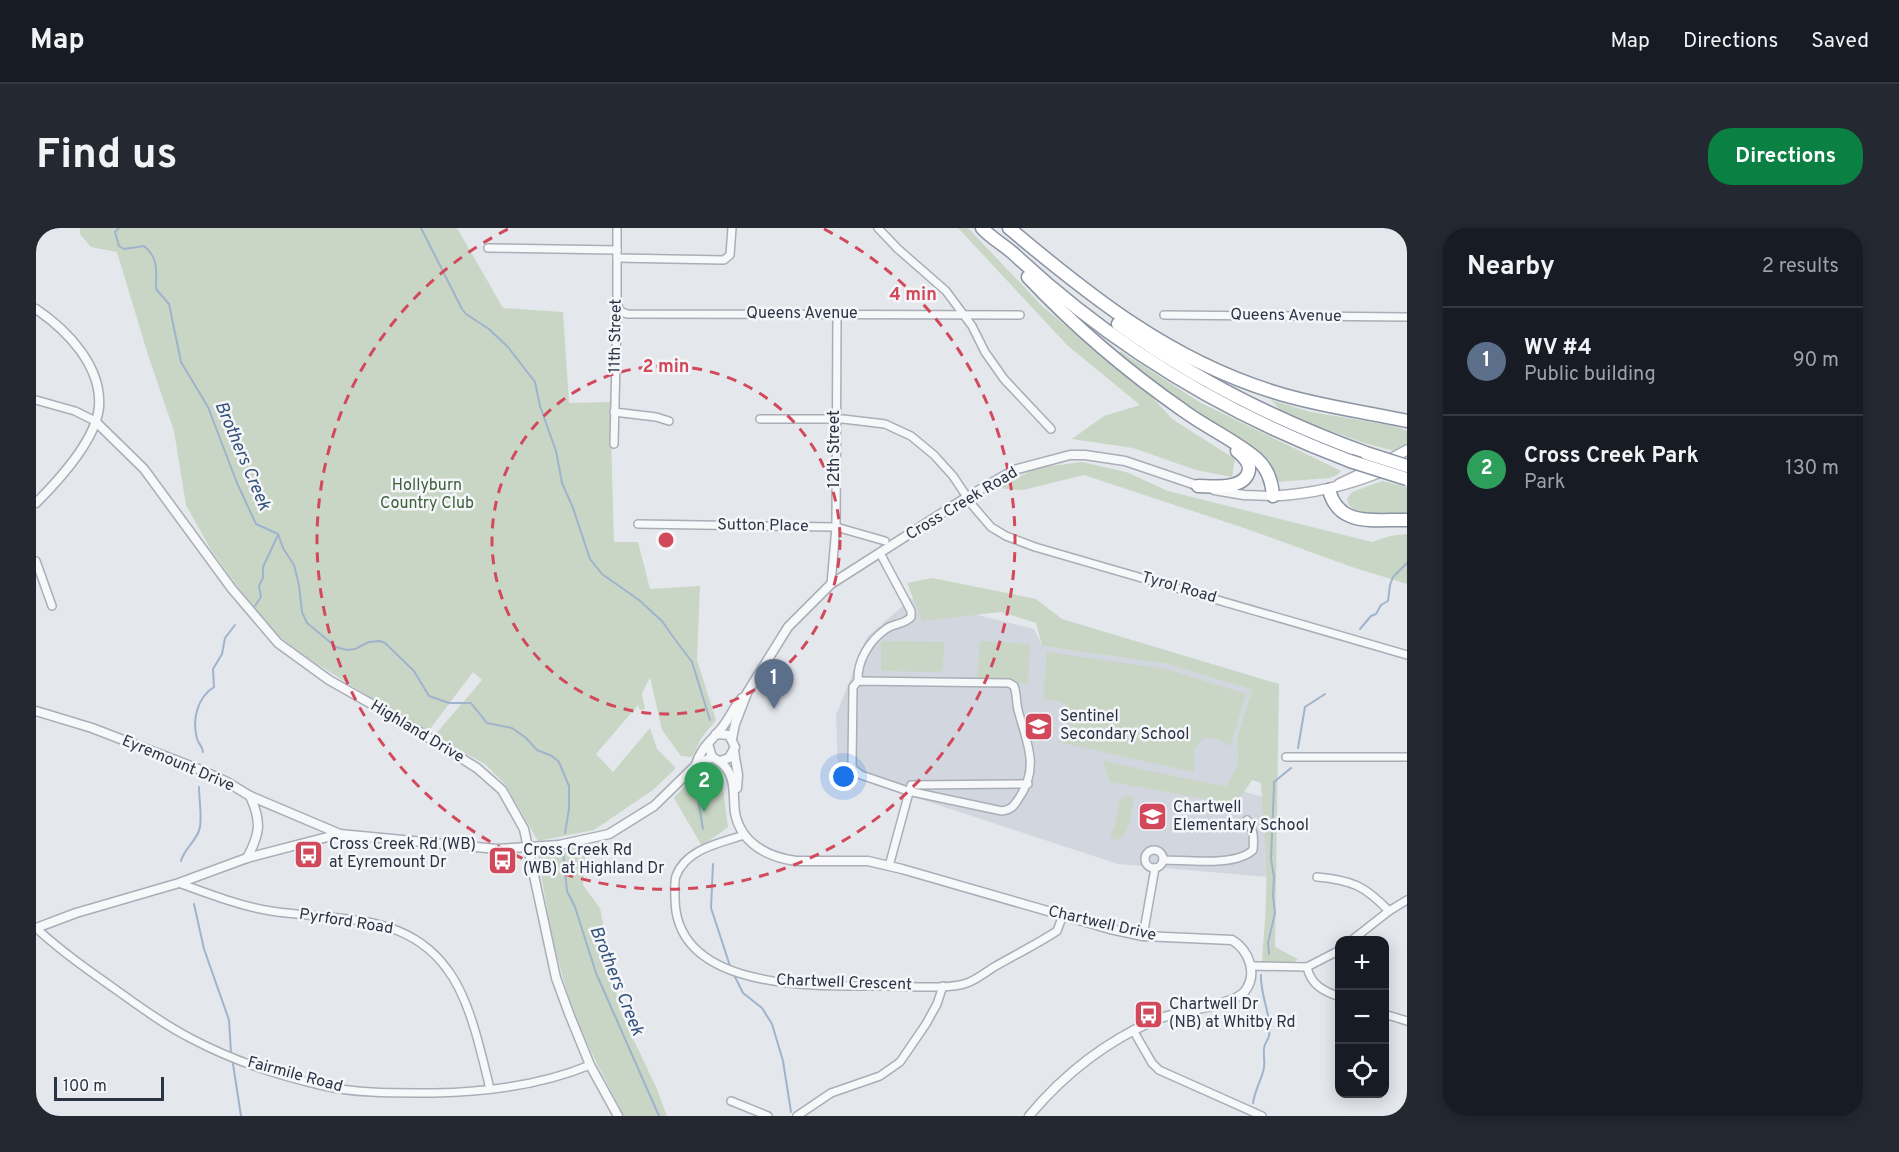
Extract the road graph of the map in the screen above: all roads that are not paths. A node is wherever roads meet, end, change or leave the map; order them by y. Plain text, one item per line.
1 (617, 228) edge
2 (732, 228) edge
3 (878, 228) edge
4 (1004, 228) edge
5 (1009, 228) edge
6 (984, 230) edge
7 (488, 248) dead end
8 (617, 250) junction
9 (617, 258) junction
10 (36, 309) edge
11 (620, 311) junction
12 (837, 314) junction
13 (963, 314) junction
14 (1020, 315) dead end
15 (1164, 315) dead end
16 (1407, 317) edge
17 (36, 400) edge
18 (614, 412) junction
19 (1373, 414) junction
20 (1407, 414) edge
21 (760, 418) dead end
22 (835, 418) junction
23 (95, 421) junction
24 (669, 421) dead end
25 (1407, 421) edge
26 (1208, 428) junction
27 (1051, 429) dead end
28 (614, 444) dead end
29 (1407, 450) edge
30 (1407, 460) edge
31 (1407, 466) edge
32 (1407, 478) edge
33 (1198, 486) junction
34 (1329, 489) junction
35 (1274, 496) junction
36 (967, 497) junction
37 (36, 503) edge
38 (1407, 520) edge
39 (639, 524) dead end
40 (836, 527) junction
41 (885, 541) dead end
42 (880, 553) junction
43 (36, 561) edge
44 (831, 584) junction
45 (52, 606) dead end
46 (1407, 655) edge
47 (858, 681) junction
48 (747, 693) junction
49 (36, 711) edge
50 (716, 734) junction
51 (732, 739) junction
52 (708, 744) junction
53 (734, 752) junction
54 (1286, 757) dead end
55 (1407, 757) edge
56 (716, 759) junction
57 (696, 765) junction
58 (1028, 784) junction
59 (908, 791) junction
60 (250, 796) junction
61 (735, 801) junction
62 (1247, 820) dead end
63 (340, 834) junction
64 (744, 835) junction
65 (529, 849) junction
66 (247, 858) junction
67 (1163, 860) junction
68 (889, 866) junction
69 (1155, 868) junction
70 (1317, 877) dead end
71 (179, 883) junction
72 (1406, 902) edge
73 (1389, 911) junction
74 (1063, 915) junction
75 (36, 928) edge
76 (1143, 936) junction
77 (1357, 936) edge
78 (1335, 952) edge
79 (1251, 966) junction
80 (1306, 967) junction
81 (942, 986) junction
82 (1335, 995) edge
83 (1389, 1016) edge
84 (1407, 1021) edge
85 (1133, 1030) junction
86 (590, 1065) junction
87 (490, 1089) junction
88 (731, 1101) dead end
89 (618, 1116) edge
90 (768, 1116) edge
91 (797, 1116) edge
92 (1029, 1116) edge
93 (1262, 1116) edge

1 - 8 street, 11th Street
2 - 9 street
3 - 13 street
4 - 31 highway, bridge
5 - 19 highway
6 - 26 highway
6 - 32 highway, bridge
7 - 8 street
8 - 9 street, 11th Street
9 - 11 street, 11th Street
10 - 23 street
11 - 12 street, Queens Avenue
11 - 18 street, 11th Street
12 - 13 street, Queens Avenue
12 - 22 street, 12th Street
13 - 14 street, Queens Avenue
13 - 27 street
15 - 16 street, Queens Avenue
17 - 23 street
18 - 24 street
18 - 28 street, 11th Street
19 - 20 highway
19 - 25 highway
21 - 22 street, Tyrol Road
22 - 36 street, Tyrol Road
22 - 40 street, 12th Street
23 - 37 street
23 - 65 street, Highland Drive
26 - 33 highway
26 - 35 highway
29 - 34 main road
30 - 34 main road
33 - 35 street, Cross Creek Road
33 - 36 street, Cross Creek Road
34 - 35 main road
34 - 38 highway
36 - 42 street, Cross Creek Road
36 - 46 street, Tyrol Road
39 - 40 street, Sutton Place
40 - 41 street, Sutton Place
40 - 44 street, 12th Street
42 - 44 street, Cross Creek Road
42 - 47 street
43 - 45 street
44 - 48 street, Cross Creek Road
47 - 58 street
47 - 59 street
48 - 50 street, Cross Creek Road
48 - 51 street, Cross Creek Road
49 - 60 street, Eyremount Drive
50 - 51 street
50 - 52 street
51 - 53 street
52 - 56 street
52 - 57 street
53 - 56 street
53 - 61 street
54 - 55 street
56 - 57 street
56 - 61 street
57 - 65 street
58 - 59 street
58 - 59 street
59 - 68 street
60 - 63 street
60 - 66 street, Eyremount Drive
61 - 64 street
62 - 67 street
63 - 65 street
63 - 66 street
64 - 68 street, Chartwell Drive
64 - 81 street, Chartwell Crescent
65 - 86 street, Highland Drive
66 - 71 street
67 - 69 street
67 - 69 street
68 - 74 street, Chartwell Drive
69 - 76 street
70 - 73 street
71 - 75 street
71 - 87 street, Pyrford Road
72 - 73 street
73 - 77 street
74 - 76 street, Chartwell Drive
74 - 81 street, Chartwell Crescent
75 - 87 street, Fairmile Road
76 - 79 street, Chartwell Drive
78 - 80 street
79 - 80 street
79 - 85 street
80 - 82 street
81 - 91 street
83 - 84 street
85 - 92 street
85 - 93 street
86 - 87 street, Fairmile Road
86 - 89 street, Highland Drive
88 - 90 street

